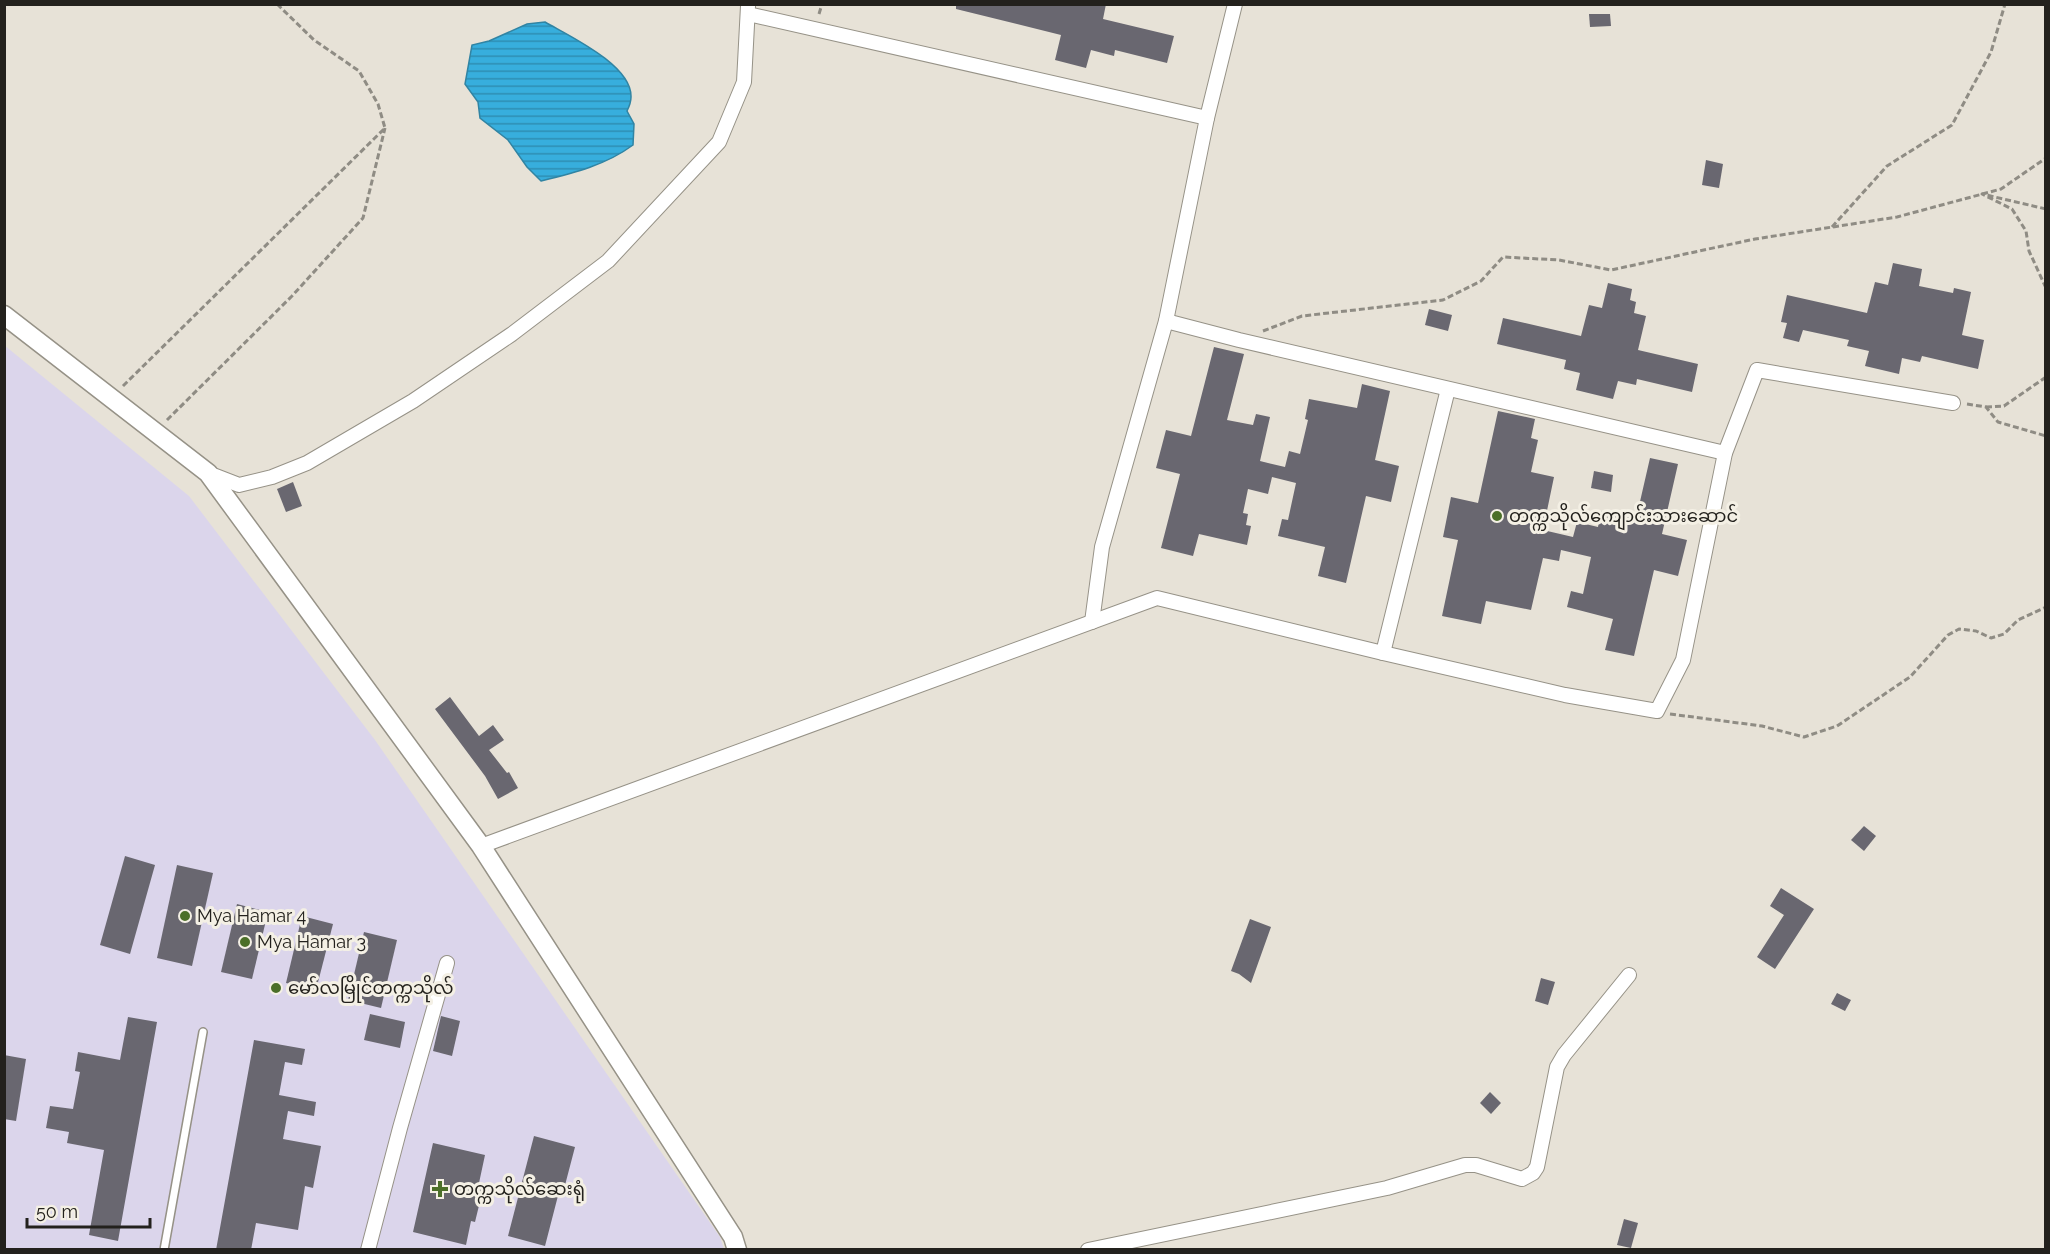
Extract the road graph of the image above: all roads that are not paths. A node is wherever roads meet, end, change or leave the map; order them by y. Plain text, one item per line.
1 (1235, 4) edge
2 (748, 9) edge
3 (1208, 118) junction
4 (4, 315) edge
5 (1166, 321) junction
6 (1448, 389) junction
7 (1953, 403) road end
8 (1725, 453) junction
9 (208, 473) junction
10 (1092, 622) junction
11 (1383, 653) junction
12 (481, 846) junction
13 (447, 963) dead end
14 (1629, 975) dead end
15 (203, 1032) dead end
16 (164, 1250) edge
17 (368, 1250) edge
18 (737, 1250) edge
19 (1088, 1250) edge

1 - 3 street
2 - 3 street
2 - 9 street
3 - 5 street
4 - 9 main road
5 - 6 street
5 - 10 street
6 - 8 street
6 - 11 street
7 - 8 street
8 - 11 street
9 - 12 main road
10 - 11 street
10 - 12 street
12 - 18 main road
13 - 17 street
14 - 19 street
15 - 16 lane

